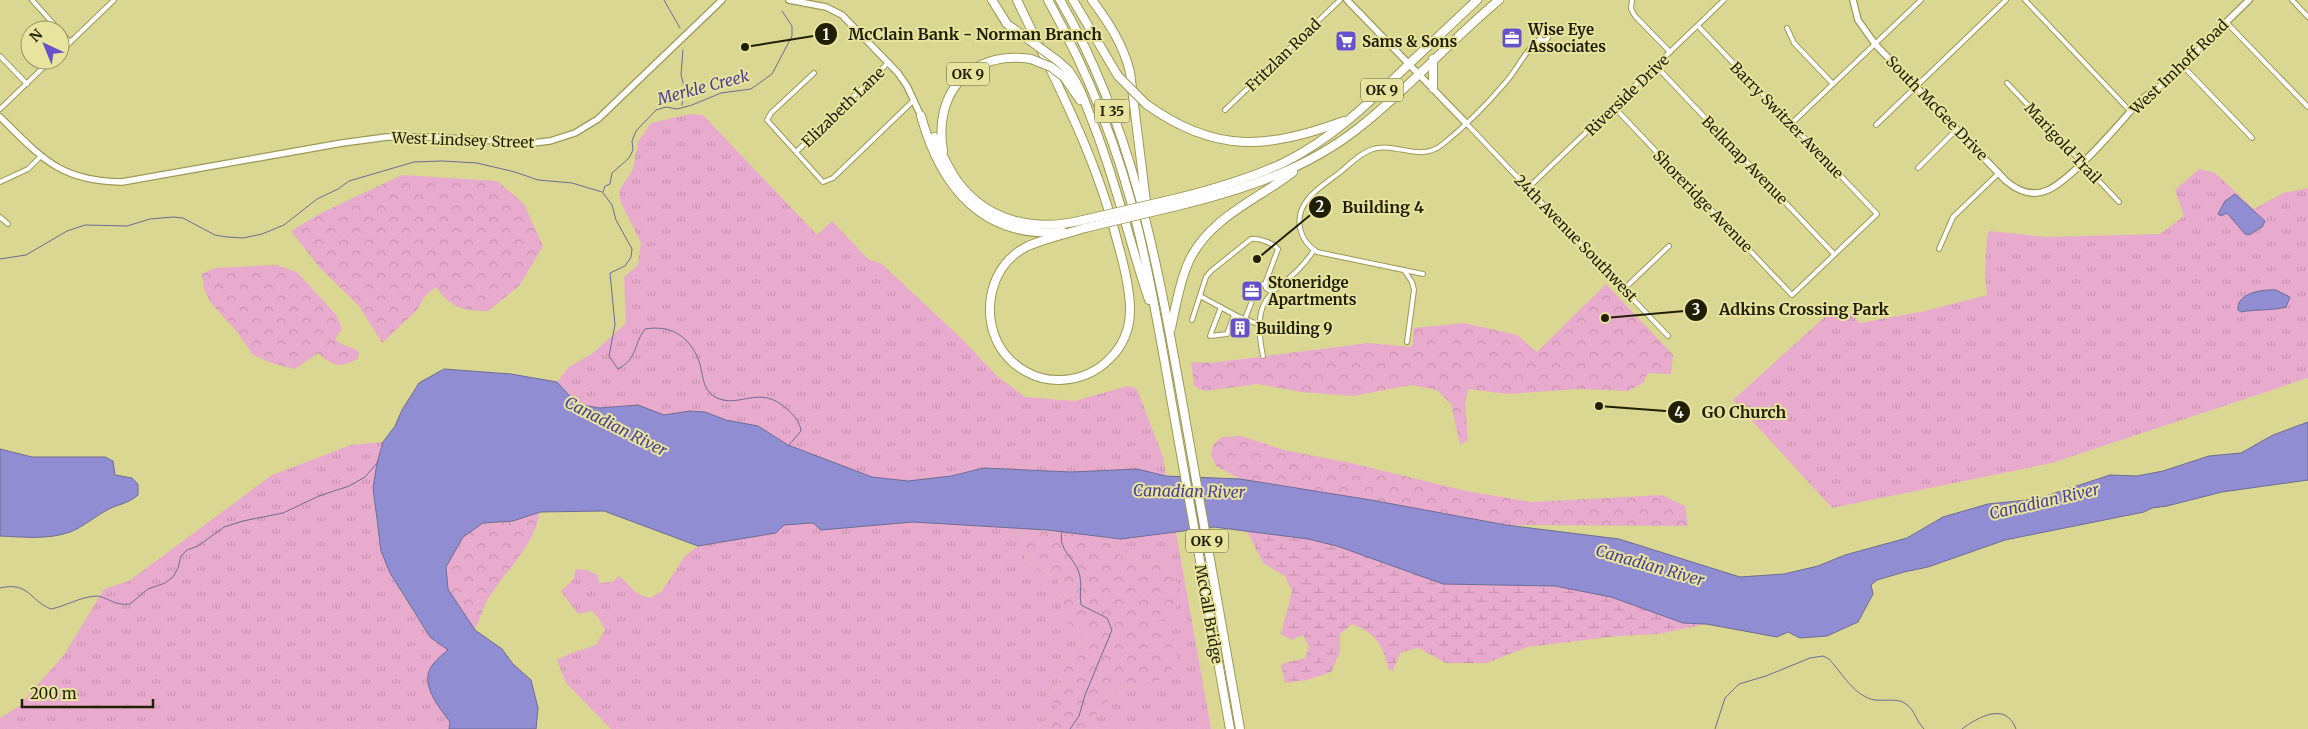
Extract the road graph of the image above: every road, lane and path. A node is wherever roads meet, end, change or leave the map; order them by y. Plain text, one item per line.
1 (32, 0) edge
2 (113, 0) edge
3 (722, 0) edge
4 (790, 0) edge
5 (992, 0) edge
6 (1017, 0) edge
7 (1048, 0) edge
8 (1060, 0) edge
9 (1073, 0) edge
10 (1092, 0) edge
11 (1340, 0) edge
12 (1347, 0) edge
13 (1478, 0) edge
14 (1499, 0) edge
15 (1632, 0) edge
16 (1724, 0) edge
17 (1854, 0) edge
18 (1921, 0) edge
19 (2006, 0) edge
20 (2025, 0) edge
21 (2249, 0) edge
22 (2292, 0) edge
23 (2308, 17) edge
24 (51, 20) edge
25 (2226, 22) junction
26 (1698, 26) junction
27 (1788, 28) dead end
28 (1540, 39) dead end
29 (70, 42) edge
30 (1876, 44) junction
31 (1670, 52) junction
32 (0, 56) edge
33 (1433, 59) junction
34 (889, 62) junction
35 (1410, 64) junction
36 (2182, 65) junction
37 (1656, 66) junction
38 (41, 70) edge
39 (814, 73) dead end
40 (1418, 73) junction
41 (1066, 74) junction
42 (2007, 83) dead end
43 (27, 84) junction
44 (1833, 84) junction
45 (1917, 86) junction
46 (1433, 88) junction
47 (914, 100) junction
48 (1614, 107) junction
49 (2308, 107) edge
50 (0, 109) edge
51 (1225, 110) dead end
52 (2131, 112) junction
53 (921, 116) junction
54 (1355, 116) junction
55 (0, 117) edge
56 (1466, 123) junction
57 (1791, 124) junction
58 (1876, 125) dead end
59 (1958, 129) junction
60 (2252, 138) dead end
61 (796, 152) junction
62 (40, 157) junction
63 (944, 157) junction
64 (1308, 160) junction
65 (2082, 162) junction
66 (1918, 168) dead end
67 (1999, 174) junction
68 (0, 182) edge
69 (1528, 188) junction
70 (2041, 192) joint
71 (1178, 202) junction
72 (2119, 202) dead end
73 (0, 217) edge
74 (8, 224) dead end
75 (1084, 224) junction
76 (1149, 229) junction
77 (1669, 246) dead end
78 (1939, 249) dead end
79 (1314, 250) junction
80 (1834, 254) junction
81 (1404, 270) junction
82 (1423, 274) dead end
83 (1266, 285) junction
84 (1624, 288) junction
85 (1273, 291) junction
86 (1200, 296) junction
87 (1222, 307) junction
88 (1234, 315) junction
89 (1246, 319) junction
90 (1192, 320) dead end
91 (1157, 322) junction
92 (1258, 322) junction
93 (1170, 332) junction
94 (1668, 336) dead end
95 (1407, 342) dead end
96 (1263, 356) dead end
97 (1230, 729) edge
98 (1240, 729) edge

1 - 24 street
2 - 29 street
3 - 62 main road, West Lindsey Street
4 - 34 main road
5 - 41 highway, bridge
6 - 75 highway
7 - 91 highway, I 35
8 - 76 highway, I 35
9 - 54 highway, bridge
10 - 76 highway
11 - 51 street, Fritzlan Road
12 - 35 main road
13 - 35 highway, OK 9
14 - 33 highway, OK 9
15 - 31 street
16 - 26 street, Riverside Drive
17 - 30 main road, South McGee Drive
18 - 30 street
19 - 45 street
20 - 52 street
21 - 25 main road, West Imhoff Road
22 - 23 street
25 - 36 main road, West Imhoff Road
25 - 49 street
26 - 31 street, Riverside Drive
26 - 57 street, Barry Switzer Avenue
27 - 44 street
28 - 56 street
30 - 44 street
30 - 45 main road, South McGee Drive
31 - 37 street, Riverside Drive
32 - 43 street
33 - 40 highway, OK 9
33 - 46 highway
34 - 47 main road
34 - 61 street, Elizabeth Lane
35 - 40 main road
35 - 54 highway, OK 9
36 - 52 main road, West Imhoff Road
36 - 60 street
37 - 48 street, Riverside Drive
37 - 80 street, Belknap Avenue
38 - 43 street
39 - 61 street
40 - 46 main road
40 - 64 highway, OK 9
41 - 63 highway, OK 9, bridge
41 - 91 highway, OK 9
42 - 65 street, Marigold Trail
43 - 50 street
44 - 57 street
45 - 58 street
45 - 59 main road, South McGee Drive
46 - 56 main road
47 - 53 main road
47 - 61 street
48 - 69 street, Riverside Drive
48 - 80 street, Shoreridge Avenue
52 - 65 main road, West Imhoff Road
53 - 63 highway
53 - 75 highway
54 - 71 highway, OK 9
55 - 62 main road, West Lindsey Street
56 - 69 street, 24th Avenue Southwest
56 - 79 street
57 - 80 street, Barry Switzer Avenue
59 - 66 street
59 - 67 main road, South McGee Drive
62 - 68 street
63 - 75 highway, OK 9
64 - 71 highway
64 - 93 highway, OK 9
65 - 70 main road, West Imhoff Road
65 - 72 street, Marigold Trail
67 - 70 main road, South McGee Drive
67 - 78 street
69 - 84 street, 24th Avenue Southwest
71 - 75 highway, OK 9, bridge
73 - 74 street
76 - 93 highway, I 35
77 - 84 street
79 - 81 street
79 - 85 street
81 - 82 street
81 - 95 street
83 - 85 street
83 - 86 street
83 - 89 street
84 - 94 street, 24th Avenue Southwest
85 - 92 street
86 - 87 street
86 - 90 street
87 - 88 street
87 - 88 street
88 - 89 street
89 - 92 street
91 - 97 highway, McCall Bridge / OK 9
92 - 96 street
93 - 98 highway, McCall Bridge / OK 9

